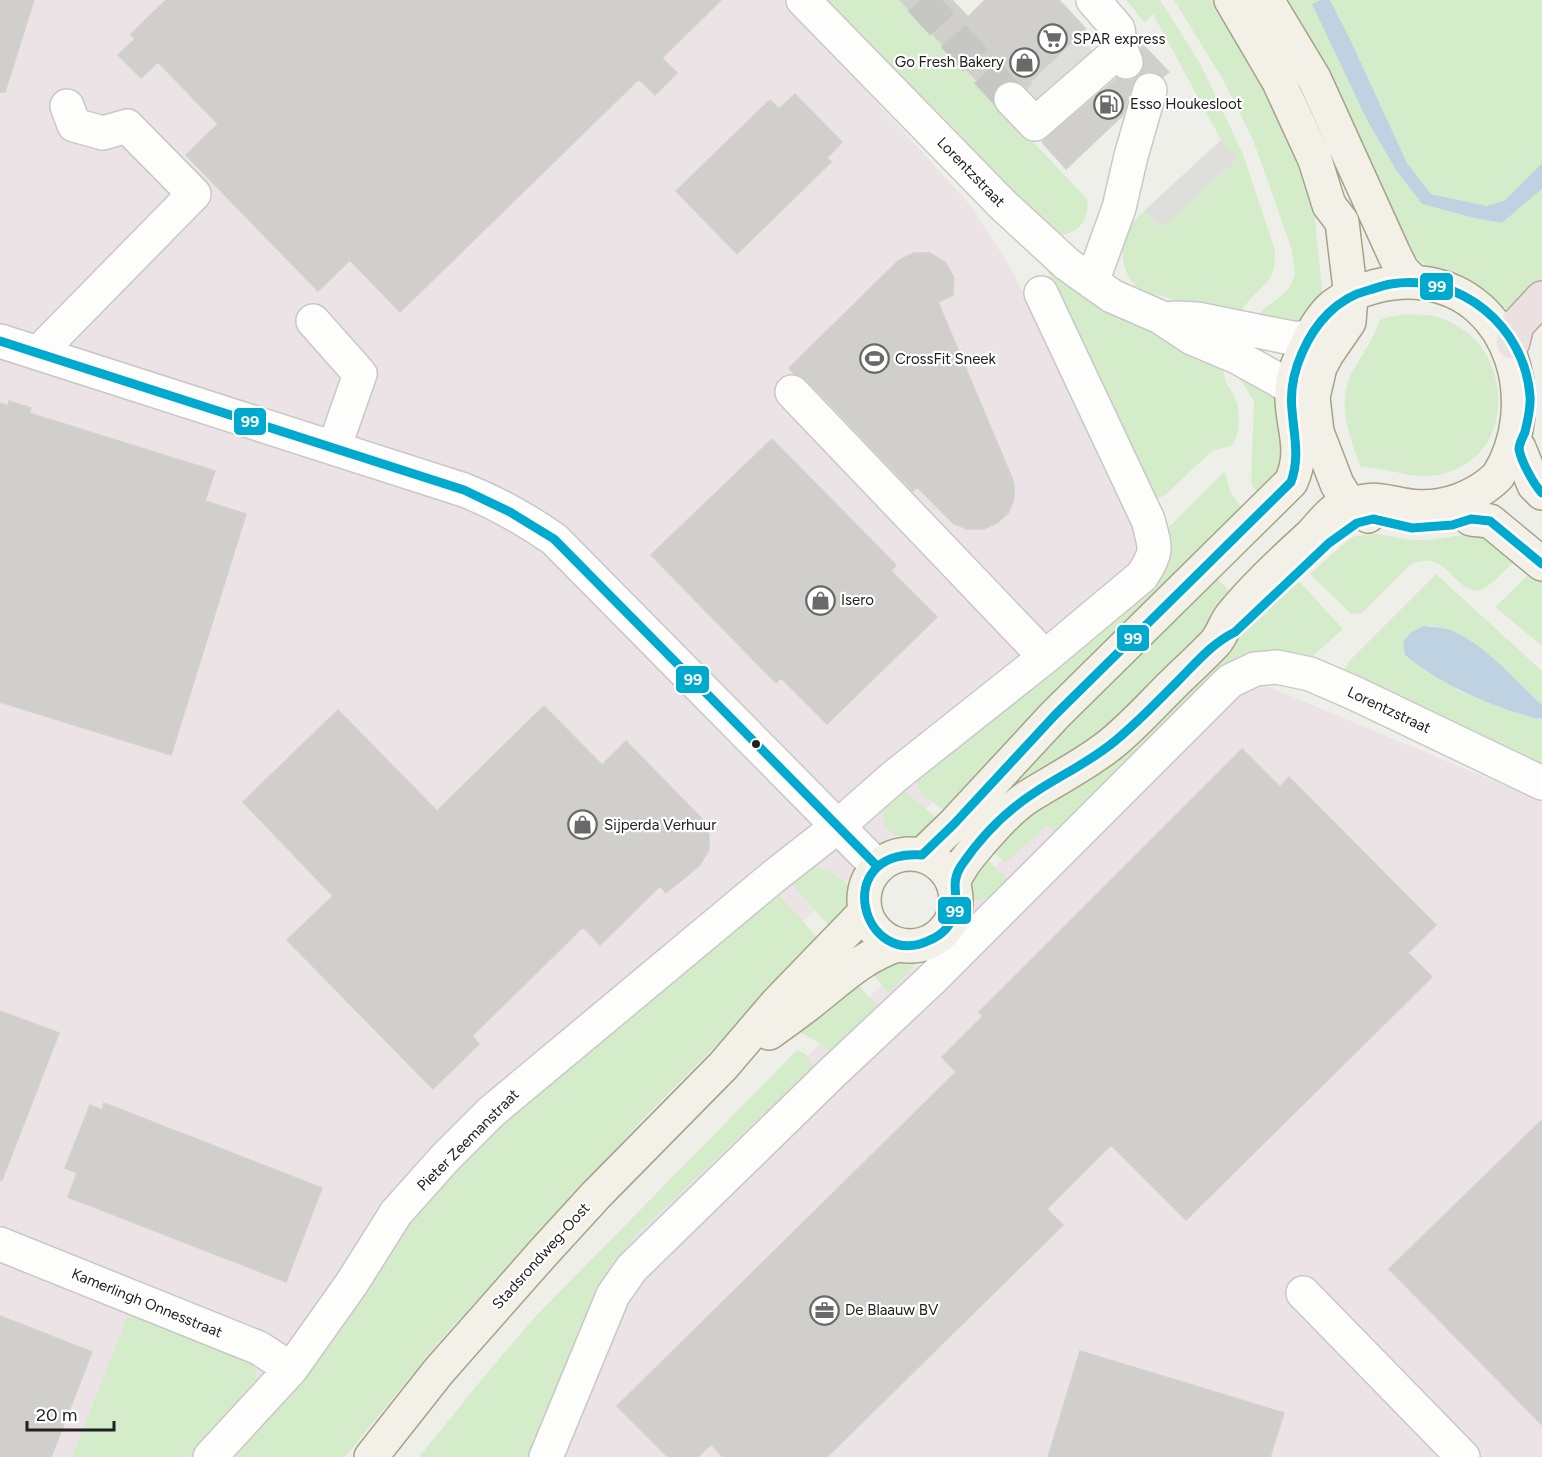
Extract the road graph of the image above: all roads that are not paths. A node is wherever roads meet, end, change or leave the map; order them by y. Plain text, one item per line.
1 (803, 0) edge
2 (1094, 0) edge
3 (1231, 0) edge
4 (1267, 0) edge
5 (1150, 90) dead end
6 (1011, 99) tunnel mouth
7 (67, 106) dead end
8 (1413, 281) junction
9 (1092, 282) junction
10 (1041, 292) dead end
11 (1542, 298) edge
12 (1342, 302) junction
13 (1160, 317) junction
14 (313, 321) dead end
15 (1311, 335) junction
16 (0, 341) edge
17 (1513, 342) junction
18 (38, 353) junction
19 (792, 392) dead end
20 (1302, 392) junction
21 (334, 448) junction
22 (1533, 466) edge
23 (1362, 512) junction
24 (1471, 519) junction
25 (1542, 564) edge
26 (1045, 657) junction
27 (1542, 783) edge
28 (838, 826) junction
29 (922, 855) junction
30 (878, 867) junction
31 (953, 883) junction
32 (865, 912) junction
33 (897, 945) junction
34 (723, 1066) junction
35 (0, 1244) edge
36 (1303, 1293) dead end
37 (291, 1369) junction
38 (210, 1457) edge
39 (371, 1457) edge
40 (546, 1457) edge
41 (1463, 1457) edge

1 - 9 street, Lorentzstraat
2 - 6 street
3 - 12 main road
4 - 8 main road
5 - 9 street
7 - 18 street
8 - 12 main road
8 - 17 main road
9 - 13 street, Lorentzstraat
10 - 26 street, Pieter Zeemanstraat
11 - 17 highway
12 - 15 main road
12 - 20 main road
13 - 15 street, Lorentzstraat
13 - 20 street, Lorentzstraat
14 - 21 street
15 - 20 main road
16 - 18 street
17 - 22 main road
18 - 21 street
19 - 26 street
20 - 23 main road
20 - 29 main road
21 - 28 street
22 - 23 main road
22 - 24 main road
23 - 24 main road
23 - 31 main road
24 - 25 main road
26 - 28 street, Pieter Zeemanstraat
27 - 40 street, Lorentzstraat
28 - 30 street
28 - 37 street, Pieter Zeemanstraat
29 - 30 main road
29 - 31 main road
30 - 32 main road
31 - 33 main road
32 - 33 main road
32 - 34 main road, Stadsrondweg-Oost
33 - 34 main road, Stadsrondweg-Oost
34 - 39 main road, Stadsrondweg-Oost
35 - 37 street, Kamerlingh Onnesstraat
36 - 41 street
37 - 38 street, Pieter Zeemanstraat

